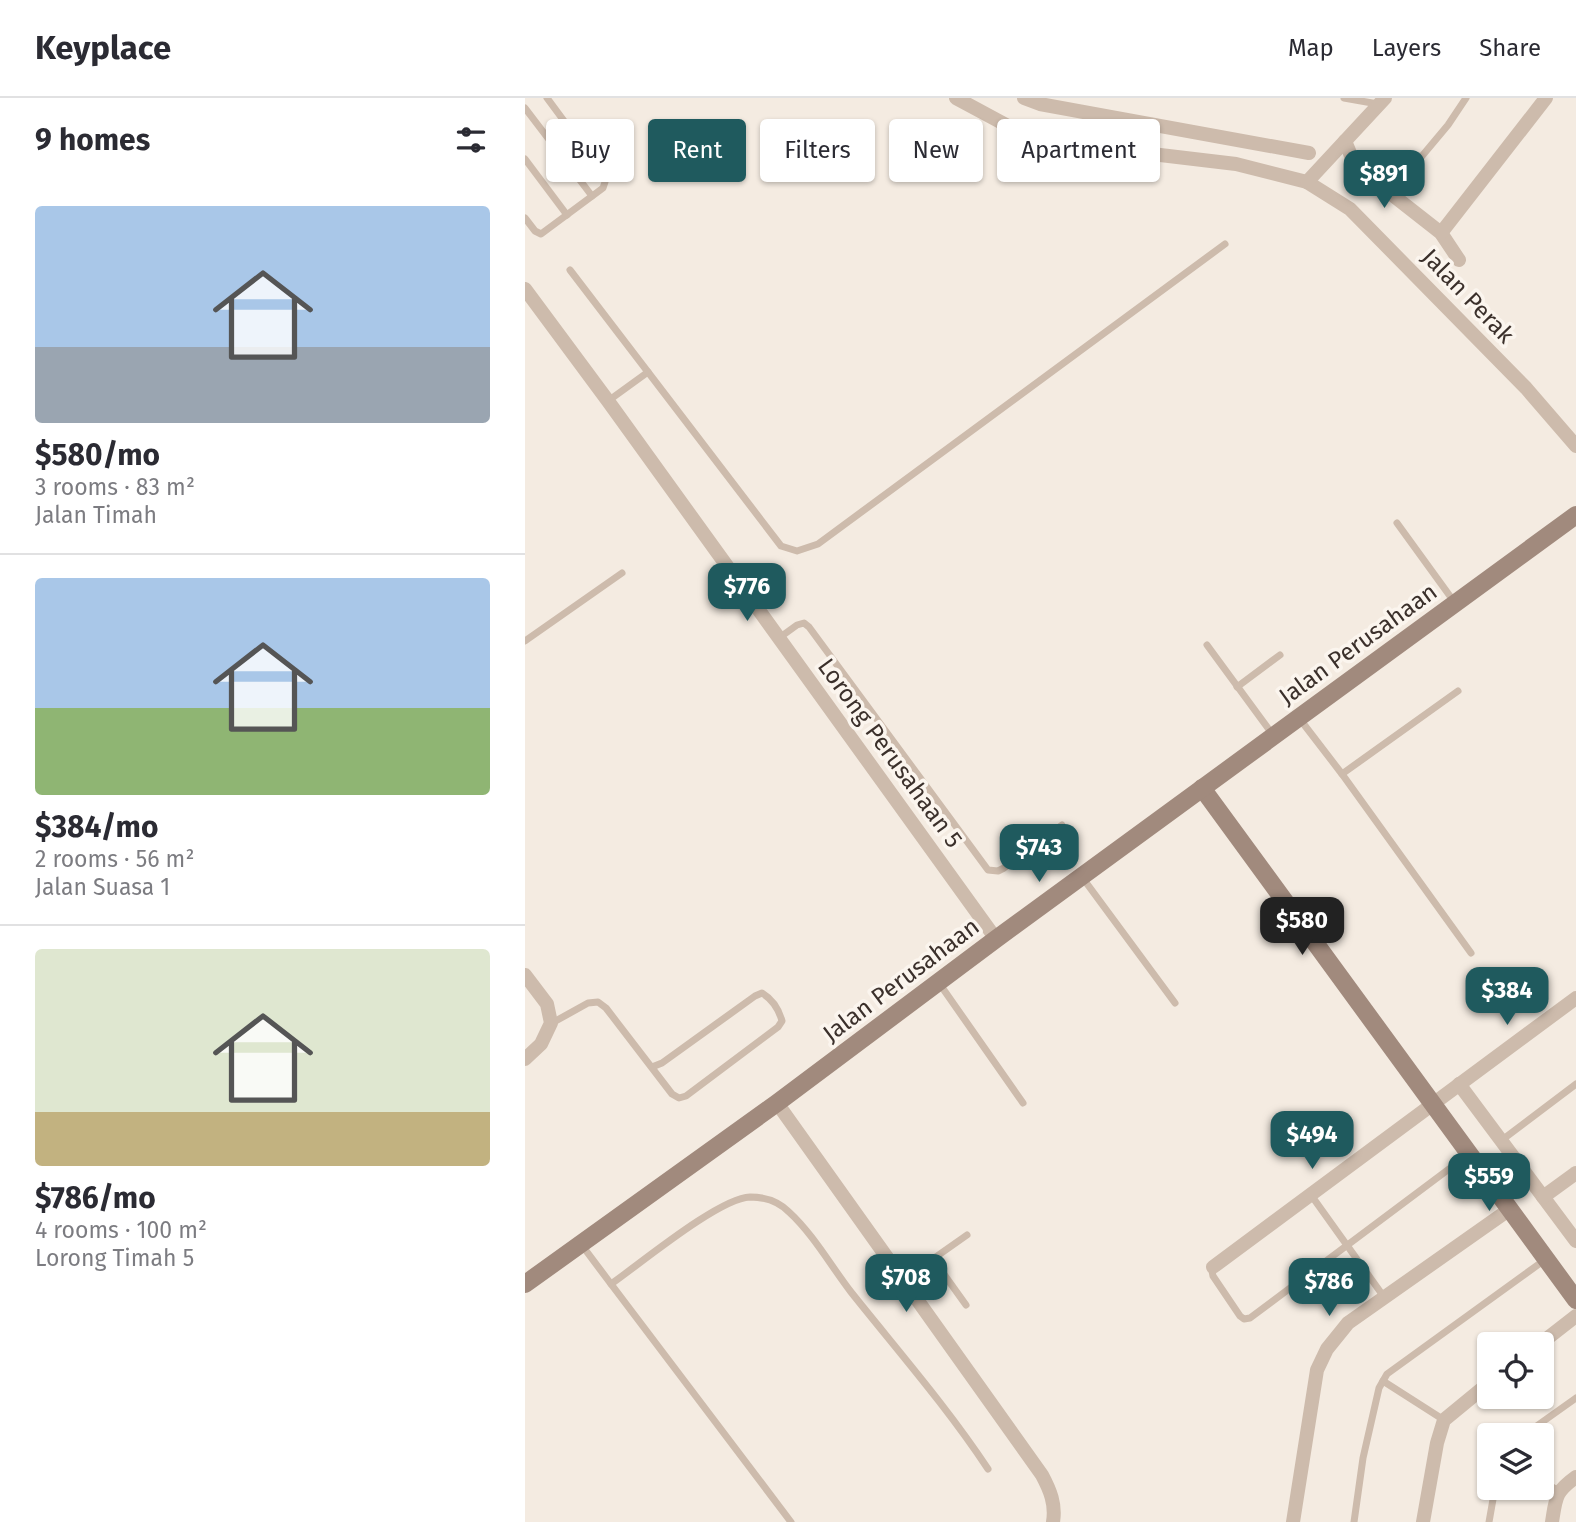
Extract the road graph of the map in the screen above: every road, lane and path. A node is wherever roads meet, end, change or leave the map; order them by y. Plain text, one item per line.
1 (547, 98) edge
2 (1024, 98) edge
3 (1344, 98) edge
4 (1466, 98) edge
5 (1546, 98) edge
6 (960, 99) edge
7 (1382, 101) edge
8 (1055, 102) edge
9 (525, 108) edge
10 (1345, 141) junction
11 (1309, 153) dead end
12 (525, 159) edge
13 (1307, 181) junction
14 (1391, 193) junction
15 (592, 196) junction
16 (567, 215) junction
17 (525, 218) edge
18 (1441, 233) junction
19 (1225, 244) dead end
20 (1459, 260) dead end
21 (570, 271) dead end
22 (525, 289) edge
23 (647, 372) junction
24 (608, 401) junction
25 (1576, 446) edge
26 (1576, 515) edge
27 (1397, 523) dead end
28 (622, 573) dead end
29 (1455, 603) junction
30 (779, 638) junction
31 (525, 641) edge
32 (1207, 645) dead end
33 (1280, 655) dead end
34 (1237, 687) junction
35 (1458, 691) dead end
36 (1299, 718) junction
37 (1274, 736) junction
38 (1342, 774) junction
39 (1202, 788) junction
40 (1062, 825) dead end
41 (1081, 876) junction
42 (996, 939) junction
43 (1471, 953) dead end
44 (525, 975) edge
45 (939, 982) junction
46 (1576, 998) edge
47 (1175, 1003) dead end
48 (551, 1023) junction
49 (525, 1059) edge
50 (652, 1067) junction
51 (1459, 1084) junction
52 (1576, 1084) edge
53 (777, 1103) junction
54 (1023, 1103) dead end
55 (1432, 1103) junction
56 (1501, 1140) junction
57 (1469, 1154) junction
58 (1576, 1173) edge
59 (1310, 1195) junction
60 (1543, 1197) junction
61 (1510, 1209) junction
62 (1571, 1225) edge
63 (967, 1235) dead end
64 (1576, 1241) edge
65 (581, 1244) junction
66 (1347, 1246) junction
67 (933, 1259) junction
68 (1546, 1259) junction
69 (1213, 1267) joint
70 (903, 1280) junction
71 (525, 1284) edge
72 (611, 1284) junction
73 (1384, 1297) junction
74 (1576, 1300) edge
75 (966, 1305) dead end
76 (1576, 1317) edge
77 (1554, 1334) edge
78 (1383, 1381) junction
79 (1477, 1393) edge
80 (1576, 1398) edge
81 (1444, 1420) junction
82 (1541, 1423) edge
83 (988, 1469) dead end
84 (1576, 1477) edge
85 (1554, 1488) edge
86 (1559, 1491) junction
87 (1493, 1500) edge
88 (791, 1522) edge
89 (1053, 1522) edge
90 (1293, 1522) edge
91 (1354, 1522) edge
92 (1423, 1522) edge
93 (1489, 1522) edge
94 (1552, 1522) edge

1 - 15 lane
2 - 8 street
3 - 7 lane
4 - 14 lane
5 - 18 street
6 - 13 street, Jalan Perak
7 - 10 street
8 - 11 street
9 - 15 lane
10 - 13 street
10 - 14 street
12 - 16 lane
13 - 25 street, Jalan Perak
14 - 18 street
15 - 16 lane
16 - 17 lane
18 - 20 street
19 - 23 lane
21 - 23 lane
22 - 24 street, Lorong Perusahaan 5
23 - 24 lane
24 - 30 street, Lorong Perusahaan 5
26 - 29 main road, Jalan Perusahaan
27 - 29 lane
28 - 31 lane
29 - 36 main road, Jalan Perusahaan
30 - 40 lane
30 - 42 street, Lorong Perusahaan 5
32 - 34 lane
33 - 34 lane
34 - 37 lane
35 - 38 lane
36 - 37 main road, Jalan Perusahaan
36 - 38 lane
37 - 39 main road, Jalan Perusahaan
38 - 43 lane
39 - 41 main road, Jalan Perusahaan
39 - 55 main road
41 - 42 main road, Jalan Perusahaan
41 - 47 lane
42 - 45 main road, Jalan Perusahaan
44 - 48 street
45 - 53 main road, Jalan Perusahaan
45 - 54 lane
46 - 51 street
48 - 49 street
48 - 50 lane
50 - 50 lane
51 - 55 street
51 - 56 street
52 - 56 lane
53 - 65 main road, Jalan Perusahaan
53 - 70 street
55 - 57 main road
55 - 59 street
56 - 60 street
57 - 61 main road
57 - 66 lane
58 - 60 street
59 - 66 lane
59 - 69 street
60 - 62 street
61 - 68 main road
61 - 73 street
62 - 64 street
63 - 67 lane
65 - 71 main road, Jalan Perusahaan
65 - 72 lane
66 - 69 lane
66 - 73 lane
67 - 70 lane
67 - 75 lane
68 - 74 main road
68 - 78 lane
70 - 89 street
72 - 83 lane
72 - 88 lane
73 - 90 street
76 - 77 street
78 - 81 lane
78 - 91 lane
79 - 81 street
80 - 82 lane
81 - 92 street
84 - 86 street
85 - 86 lane
86 - 94 street
87 - 93 lane

